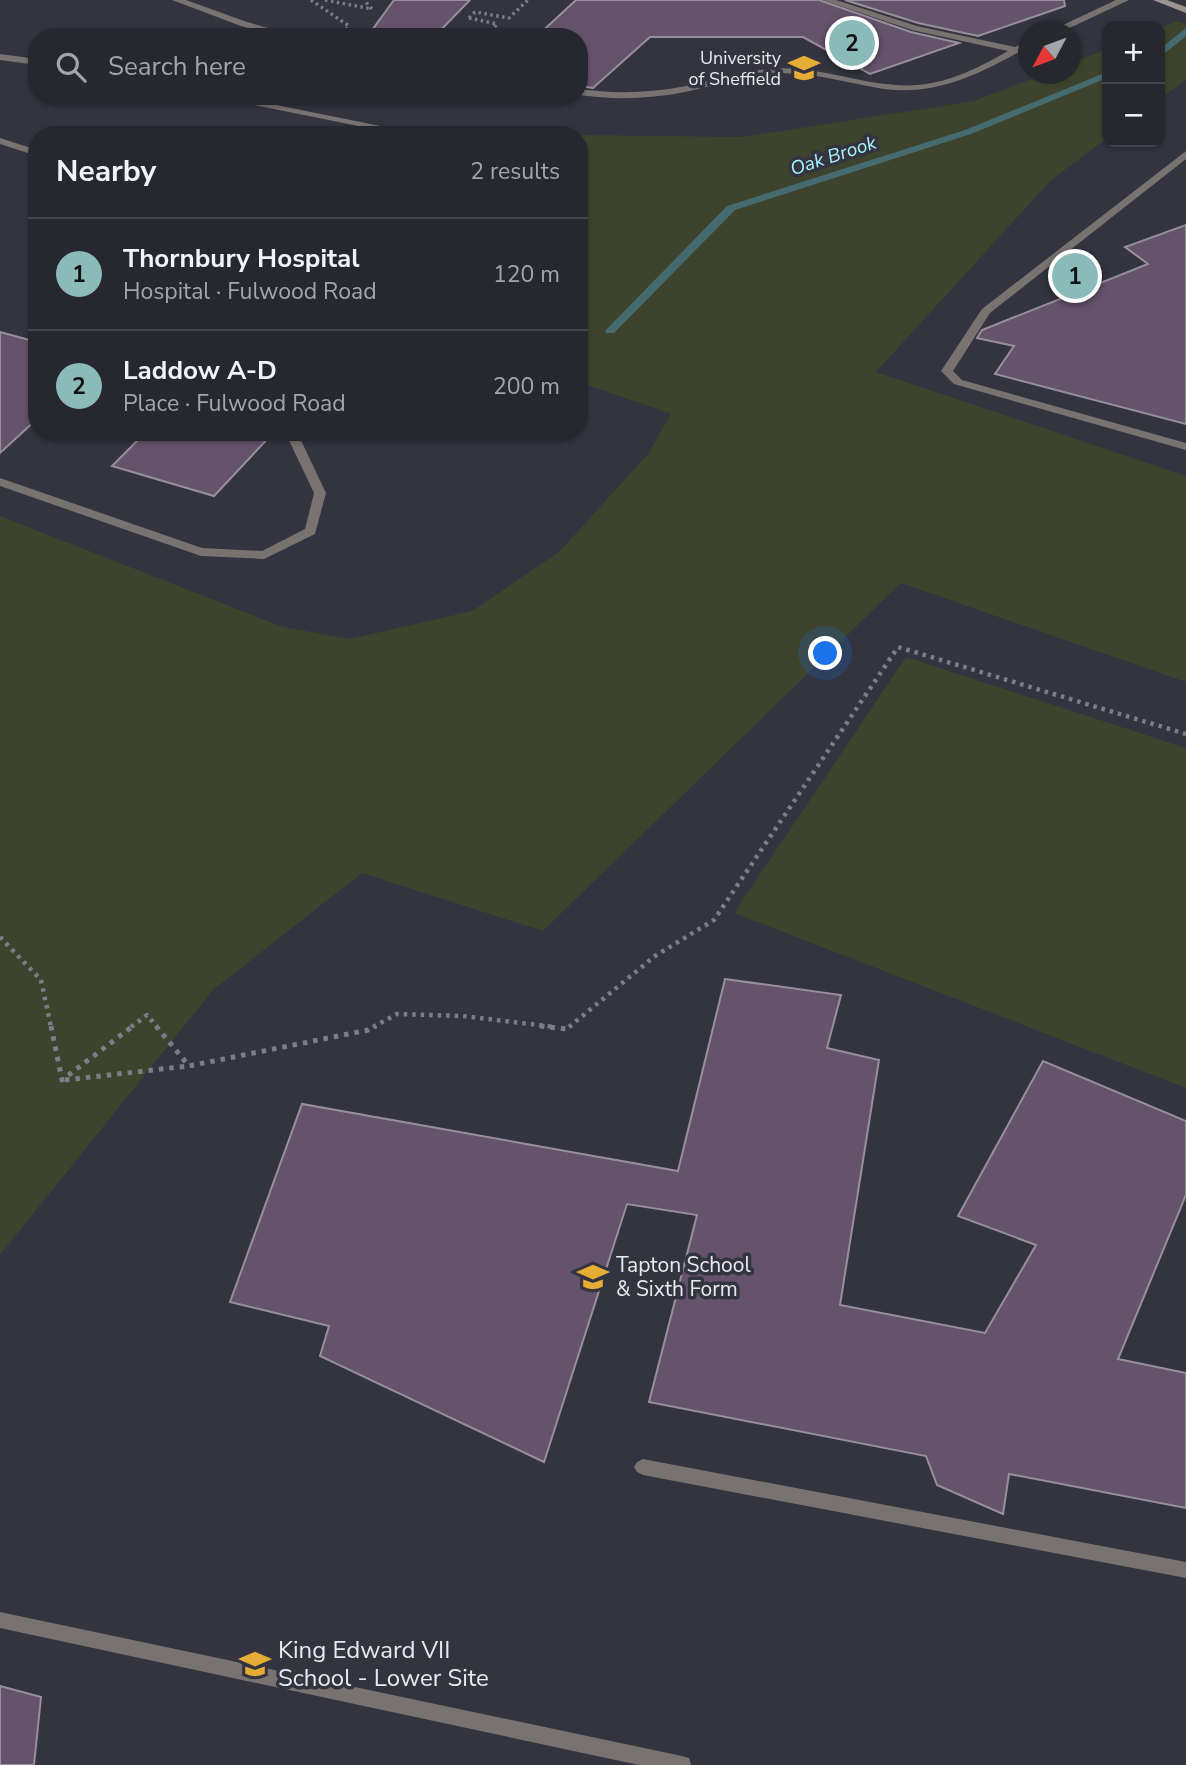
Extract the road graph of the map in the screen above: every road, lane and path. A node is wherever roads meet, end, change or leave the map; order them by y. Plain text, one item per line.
1 (177, 0) edge
2 (311, 0) edge
3 (325, 0) edge
4 (363, 0) edge
5 (528, 0) edge
6 (827, 0) edge
7 (1124, 0) edge
8 (1158, 0) edge
9 (1186, 10) edge
10 (1077, 21) edge
11 (260, 28) edge
12 (347, 28) edge
13 (494, 28) edge
14 (1016, 50) joint
15 (0, 57) edge
16 (28, 61) edge
17 (588, 92) edge
18 (262, 105) edge
19 (372, 126) edge
20 (0, 141) edge
21 (28, 150) edge
22 (1186, 154) edge
23 (294, 441) edge
24 (1186, 447) edge
25 (0, 482) edge
26 (1186, 734) edge
27 (0, 937) edge
28 (189, 1066) junction
29 (62, 1080) junction
30 (643, 1467) dead end
31 (1186, 1570) edge
32 (0, 1620) edge
33 (682, 1765) edge

1 - 11 lane
2 - 12 path
3 - 4 path
5 - 13 path
6 - 14 lane
7 - 10 lane
8 - 9 street
14 - 17 lane
15 - 16 lane
18 - 19 lane
20 - 21 lane
22 - 24 lane
23 - 25 lane
26 - 28 path
27 - 29 path
28 - 29 path
28 - 29 path
30 - 31 lane
32 - 33 lane

